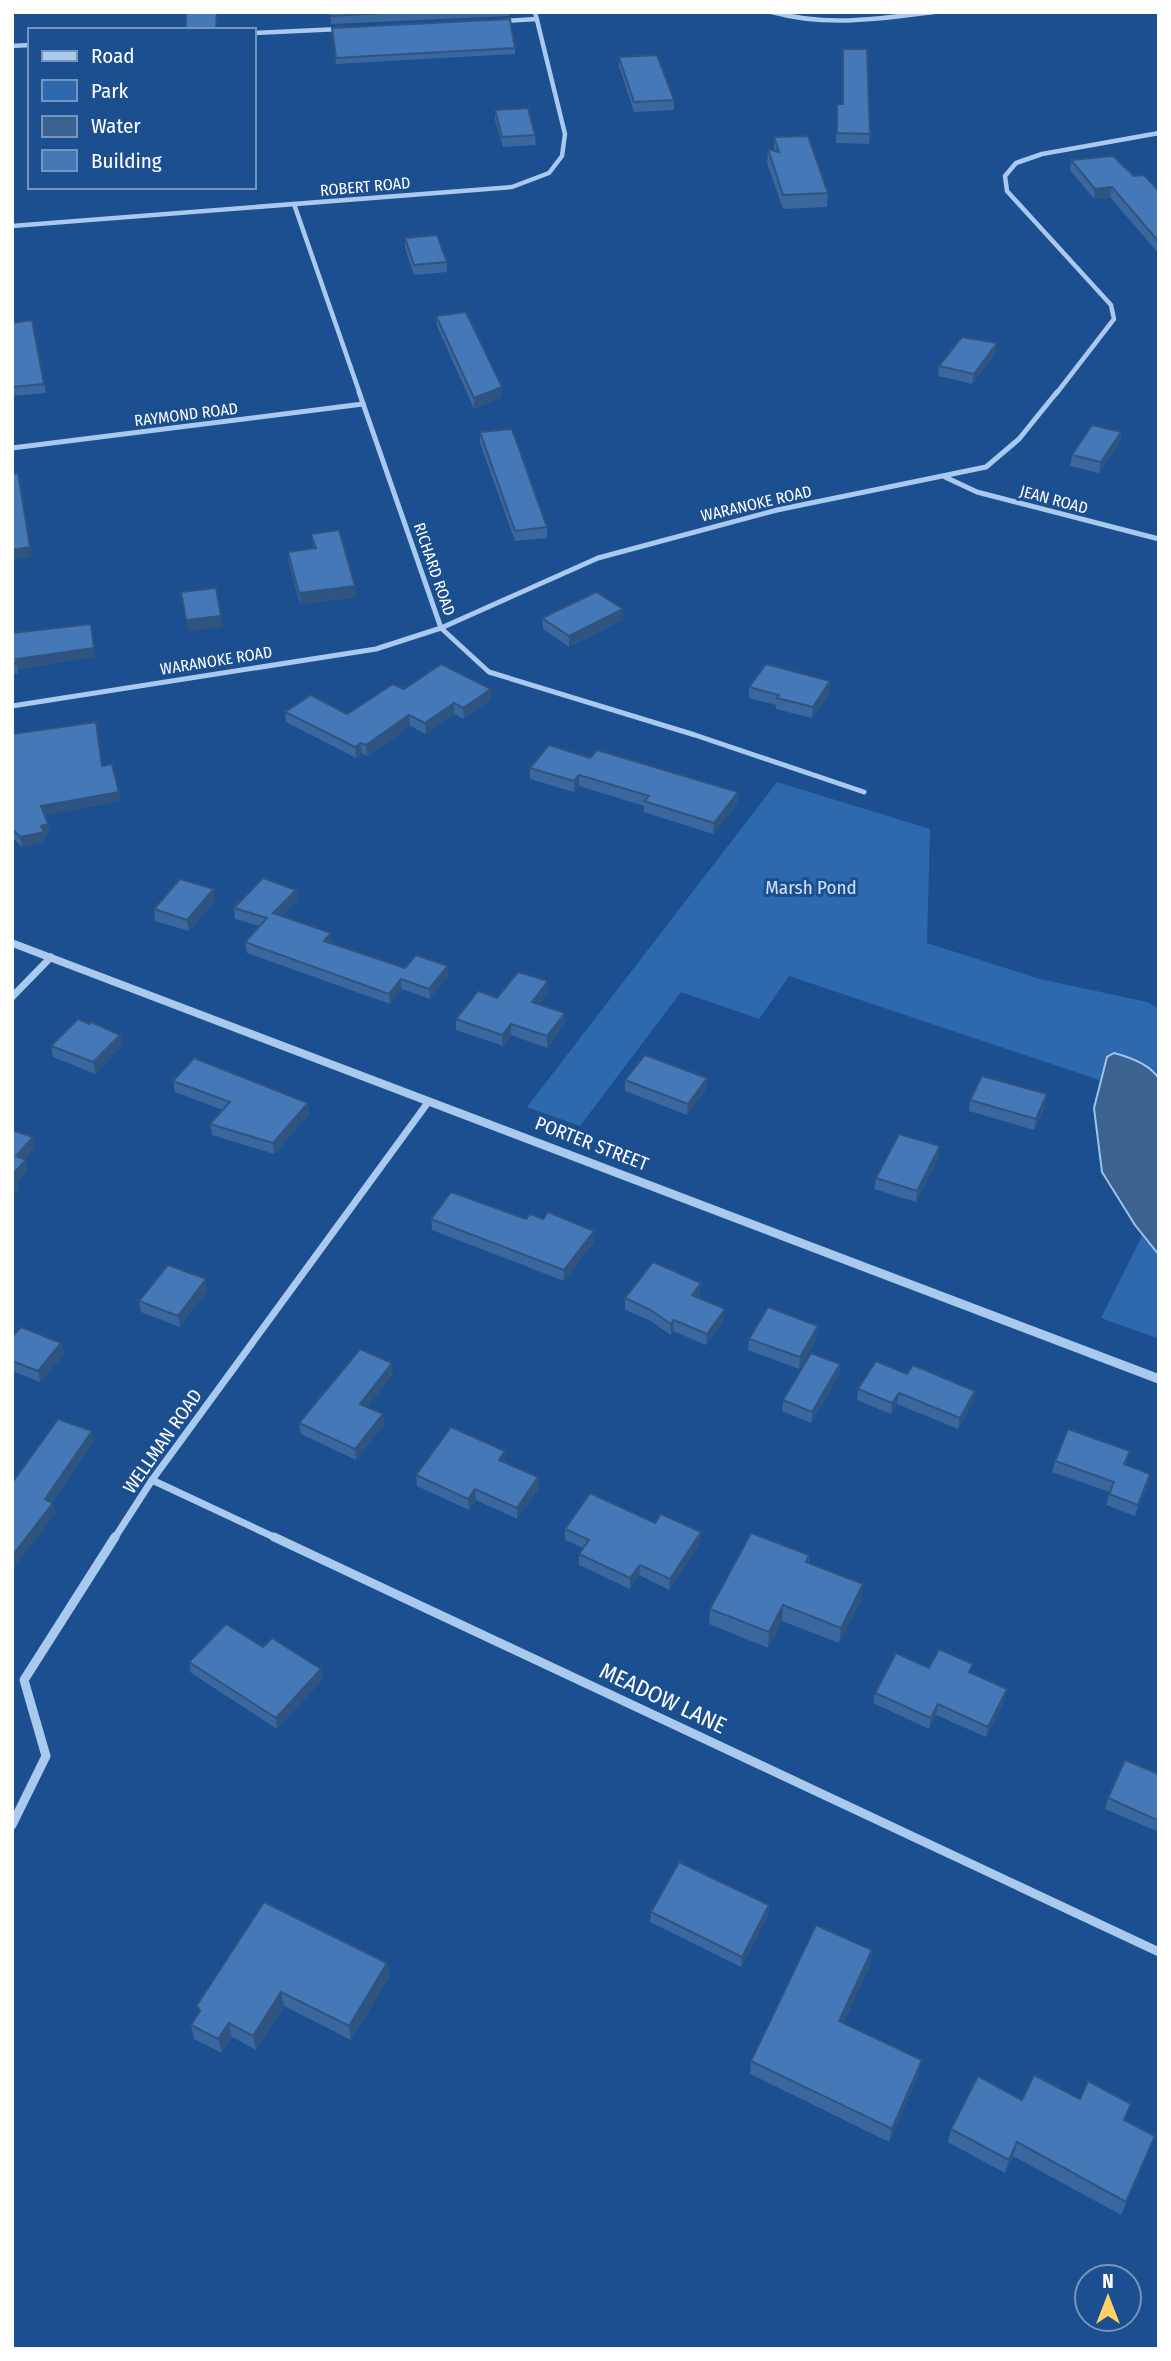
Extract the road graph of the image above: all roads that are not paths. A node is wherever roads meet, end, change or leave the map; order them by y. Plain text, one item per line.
1 (535, 12) edge
2 (772, 12) edge
3 (934, 12) edge
4 (537, 19) junction
5 (496, 21) edge
6 (348, 29) edge
7 (256, 33) edge
8 (1159, 133) edge
9 (294, 204) junction
10 (12, 226) edge
11 (363, 404) junction
12 (12, 448) edge
13 (945, 477) junction
14 (1159, 539) edge
15 (441, 628) junction
16 (12, 706) edge
17 (864, 792) dead end
18 (12, 943) edge
19 (51, 957) junction
20 (12, 998) edge
21 (429, 1101) junction
22 (1159, 1379) edge
23 (152, 1480) junction
24 (24, 1680) junction
25 (12, 1682) edge
26 (12, 1825) edge
27 (1159, 1952) edge

1 - 4 street, ROBERT ROAD
2 - 3 street
4 - 5 street
4 - 9 street, ROBERT ROAD
6 - 7 street
8 - 13 street, WARANOKE ROAD
9 - 10 street, ROBERT ROAD
9 - 11 street, RICHARD ROAD
11 - 12 street, RAYMOND ROAD
11 - 15 street, RICHARD ROAD
13 - 14 street, JEAN ROAD
13 - 15 street, WARANOKE ROAD
15 - 16 street, WARANOKE ROAD
15 - 17 street, RICHARD ROAD
18 - 19 street, PORTER STREET
19 - 20 street
19 - 21 street, PORTER STREET
21 - 22 street, PORTER STREET
21 - 23 street, WELLMAN ROAD
23 - 24 street, WELLMAN ROAD
23 - 27 street, MEADOW LANE
24 - 25 street
24 - 26 street

